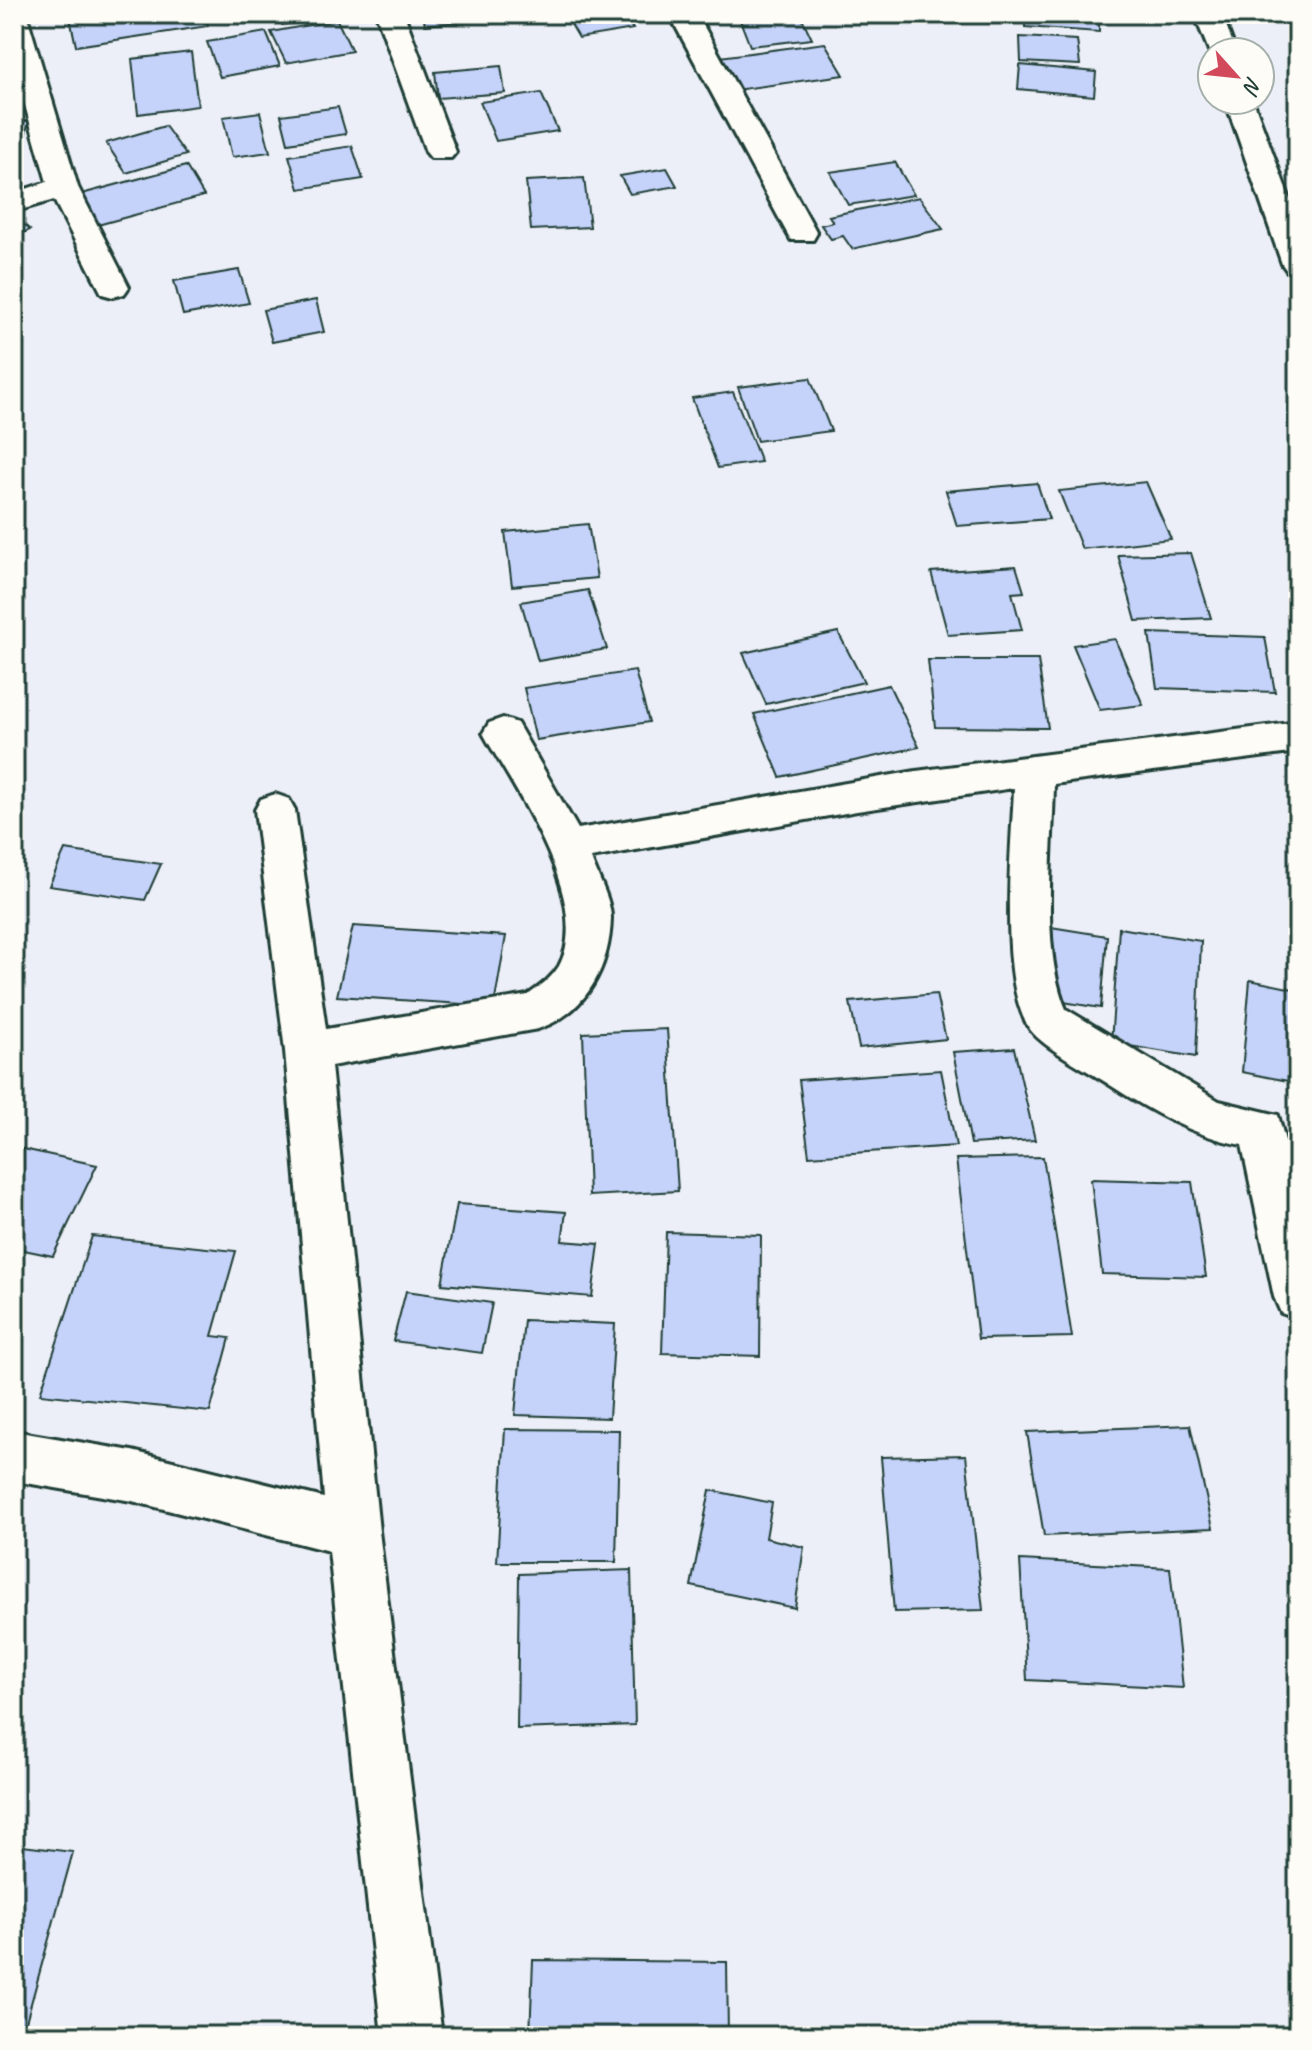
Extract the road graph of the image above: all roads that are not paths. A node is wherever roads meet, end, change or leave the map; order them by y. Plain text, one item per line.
1 (390, 14) edge
2 (683, 14) edge
3 (1208, 14) edge
4 (14, 17) edge
5 (1216, 36) edge
6 (1245, 116) edge
7 (441, 152) dead end
8 (63, 187) junction
9 (14, 203) edge
10 (802, 233) dead end
11 (1298, 264) edge
12 (113, 287) dead end
13 (503, 733) dead end
14 (1298, 737) edge
15 (1034, 770) junction
16 (275, 810) dead end
17 (567, 847) junction
18 (307, 1051) junction
19 (1280, 1133) edge
20 (1298, 1297) edge
21 (14, 1456) edge
22 (353, 1531) junction
23 (412, 2036) edge

1 - 7 street
2 - 10 street
3 - 5 street
4 - 8 street
6 - 11 street
8 - 9 street
8 - 12 street
13 - 17 street
14 - 15 street
15 - 17 street
15 - 19 street
16 - 18 street
17 - 18 street
18 - 22 street
19 - 20 street
21 - 22 street
22 - 23 street

